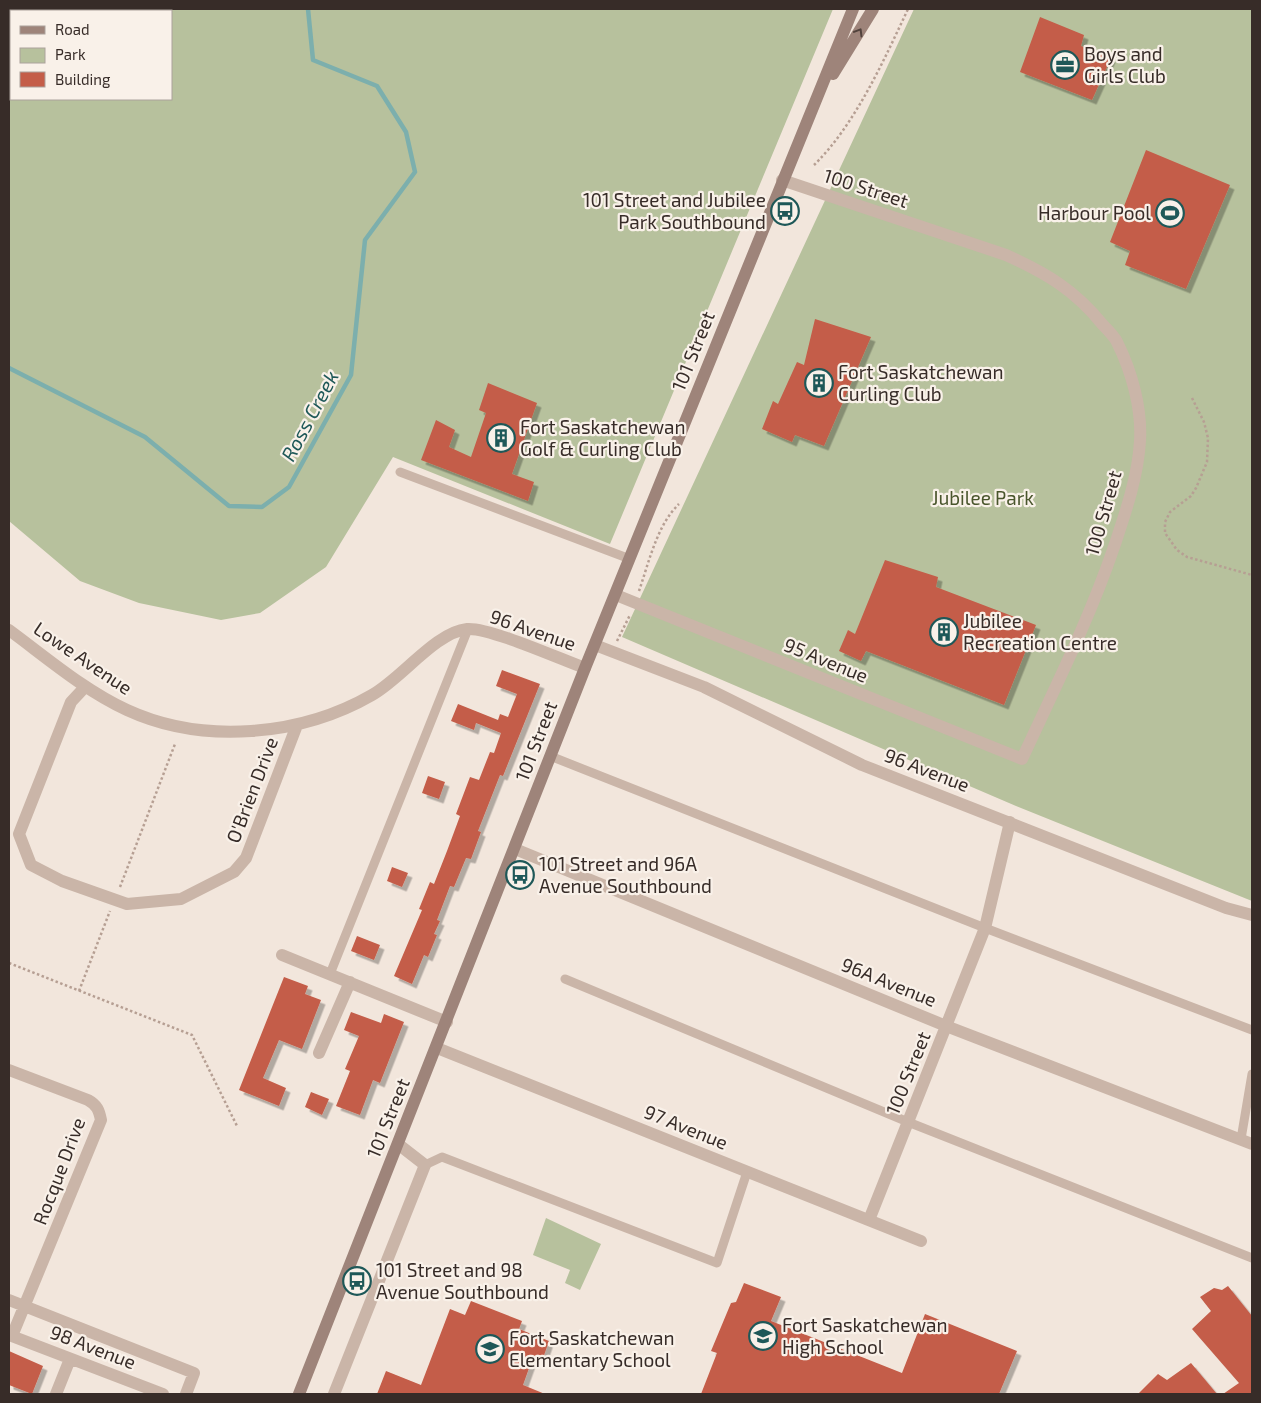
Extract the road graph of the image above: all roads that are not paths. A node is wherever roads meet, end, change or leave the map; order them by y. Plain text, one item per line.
1 (852, 9) edge
2 (873, 9) edge
3 (815, 104) junction
4 (782, 180) junction
5 (400, 472) dead end
6 (630, 559) junction
7 (616, 596) junction
8 (468, 629) junction
9 (9, 630) edge
10 (595, 645) junction
11 (585, 668) junction
12 (85, 687) junction
13 (297, 725) junction
14 (550, 756) junction
15 (1022, 759) joint
16 (1010, 822) junction
17 (515, 849) junction
18 (1252, 915) edge
19 (984, 928) junction
20 (282, 955) dead end
21 (330, 974) junction
22 (565, 979) dead end
23 (350, 982) junction
24 (447, 1022) junction
25 (946, 1026) junction
26 (1252, 1030) edge
27 (437, 1048) junction
28 (319, 1053) dead end
29 (9, 1070) edge
30 (1252, 1074) edge
31 (908, 1122) junction
32 (1246, 1142) edge
33 (398, 1144) junction
34 (425, 1165) junction
35 (748, 1172) junction
36 (869, 1220) junction
37 (921, 1241) dead end
38 (1252, 1258) edge
39 (9, 1300) edge
40 (25, 1306) junction
41 (10, 1336) edge
42 (70, 1359) junction
43 (56, 1394) edge
44 (163, 1394) edge
45 (186, 1394) edge
46 (299, 1394) edge
47 (334, 1394) edge

1 - 3 street, 101 Street
3 -> 2 street, 101 Street
3 - 4 street, 101 Street
4 - 6 street, 101 Street
4 - 15 street, 100 Street
5 - 6 lane
6 - 7 street, 101 Street
7 - 10 street, 101 Street
7 - 15 street, 95 Avenue
8 - 11 street, 96 Avenue
8 - 13 street, Lowe Avenue
8 - 21 lane
9 - 12 street, Lowe Avenue
10 - 11 street, 101 Street
10 - 16 street, 96 Avenue
11 - 14 street, 101 Street
12 - 13 street, Lowe Avenue
12 - 13 street, O'Brien Drive
14 - 17 street, 101 Street
14 - 19 lane
16 - 18 street, 96 Avenue
16 - 19 street, 100 Street
17 - 24 street, 101 Street
17 - 25 street, 96A Avenue
19 - 25 street, 100 Street
19 - 26 lane
20 - 21 street
21 - 23 street
22 - 31 lane
23 - 24 street
23 - 28 street
24 - 27 street, 101 Street
25 - 31 street, 100 Street
25 - 32 street, 96A Avenue
27 - 33 street, 101 Street
27 - 35 street, 97 Avenue
29 - 40 street, Rocque Drive
30 - 32 lane
31 - 36 street, 100 Street
31 - 38 lane
33 - 34 street
33 - 46 street, 101 Street
34 - 35 lane
34 - 47 street
35 - 36 street, 97 Avenue
36 - 37 street, 97 Avenue
39 - 40 street
40 - 41 street, Rocque Drive
40 - 45 street
41 - 42 street, 98 Avenue
42 - 43 street
42 - 44 street, 98 Avenue

